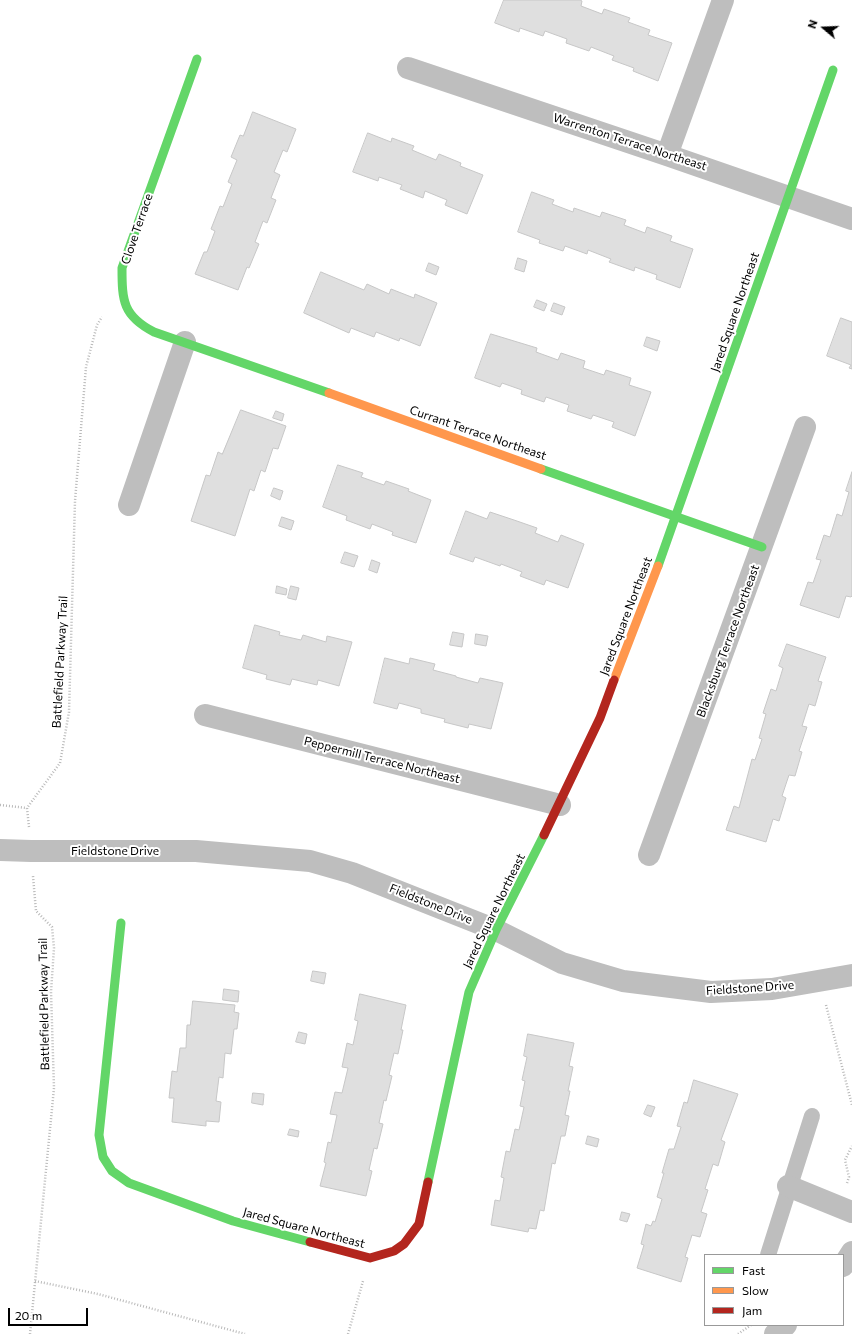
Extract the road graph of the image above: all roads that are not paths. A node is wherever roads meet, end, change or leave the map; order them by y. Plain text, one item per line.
1 (723, 0) edge
2 (198, 59) dead end
3 (408, 68) dead end
4 (833, 70) dead end
5 (667, 154) junction
6 (788, 196) junction
7 (852, 220) edge
8 (185, 342) junction
9 (805, 427) dead end
10 (129, 505) dead end
11 (677, 516) junction
12 (762, 547) junction
13 (205, 715) dead end
14 (560, 805) junction
15 (0, 850) edge
16 (649, 854) dead end
17 (121, 923) dead end
18 (496, 930) junction
19 (852, 975) edge
20 (812, 1116) dead end
21 (788, 1186) junction
22 (852, 1212) edge
23 (852, 1252) edge
24 (768, 1254) edge
25 (844, 1264) edge
26 (785, 1326) edge
27 (775, 1334) edge

1 - 5 street
2 - 8 street, Clove Terrace
3 - 5 street, Warrenton Terrace Northeast
4 - 6 street, Jared Square Northeast
5 - 6 street, Warrenton Terrace Northeast
6 - 7 street, Warrenton Terrace Northeast
6 - 11 street, Jared Square Northeast
8 - 10 street
8 - 11 street, Currant Terrace Northeast
9 - 12 street, Blacksburg Terrace Northeast
11 - 12 street, Currant Terrace Northeast
11 - 14 street, Jared Square Northeast
12 - 16 street, Blacksburg Terrace Northeast
13 - 14 street, Peppermill Terrace Northeast
14 - 18 street, Jared Square Northeast
15 - 18 street, Fieldstone Drive
17 - 18 street, Jared Square Northeast
18 - 19 street, Fieldstone Drive
20 - 21 lane
21 - 22 street
21 - 24 lane
23 - 25 street
26 - 27 street

